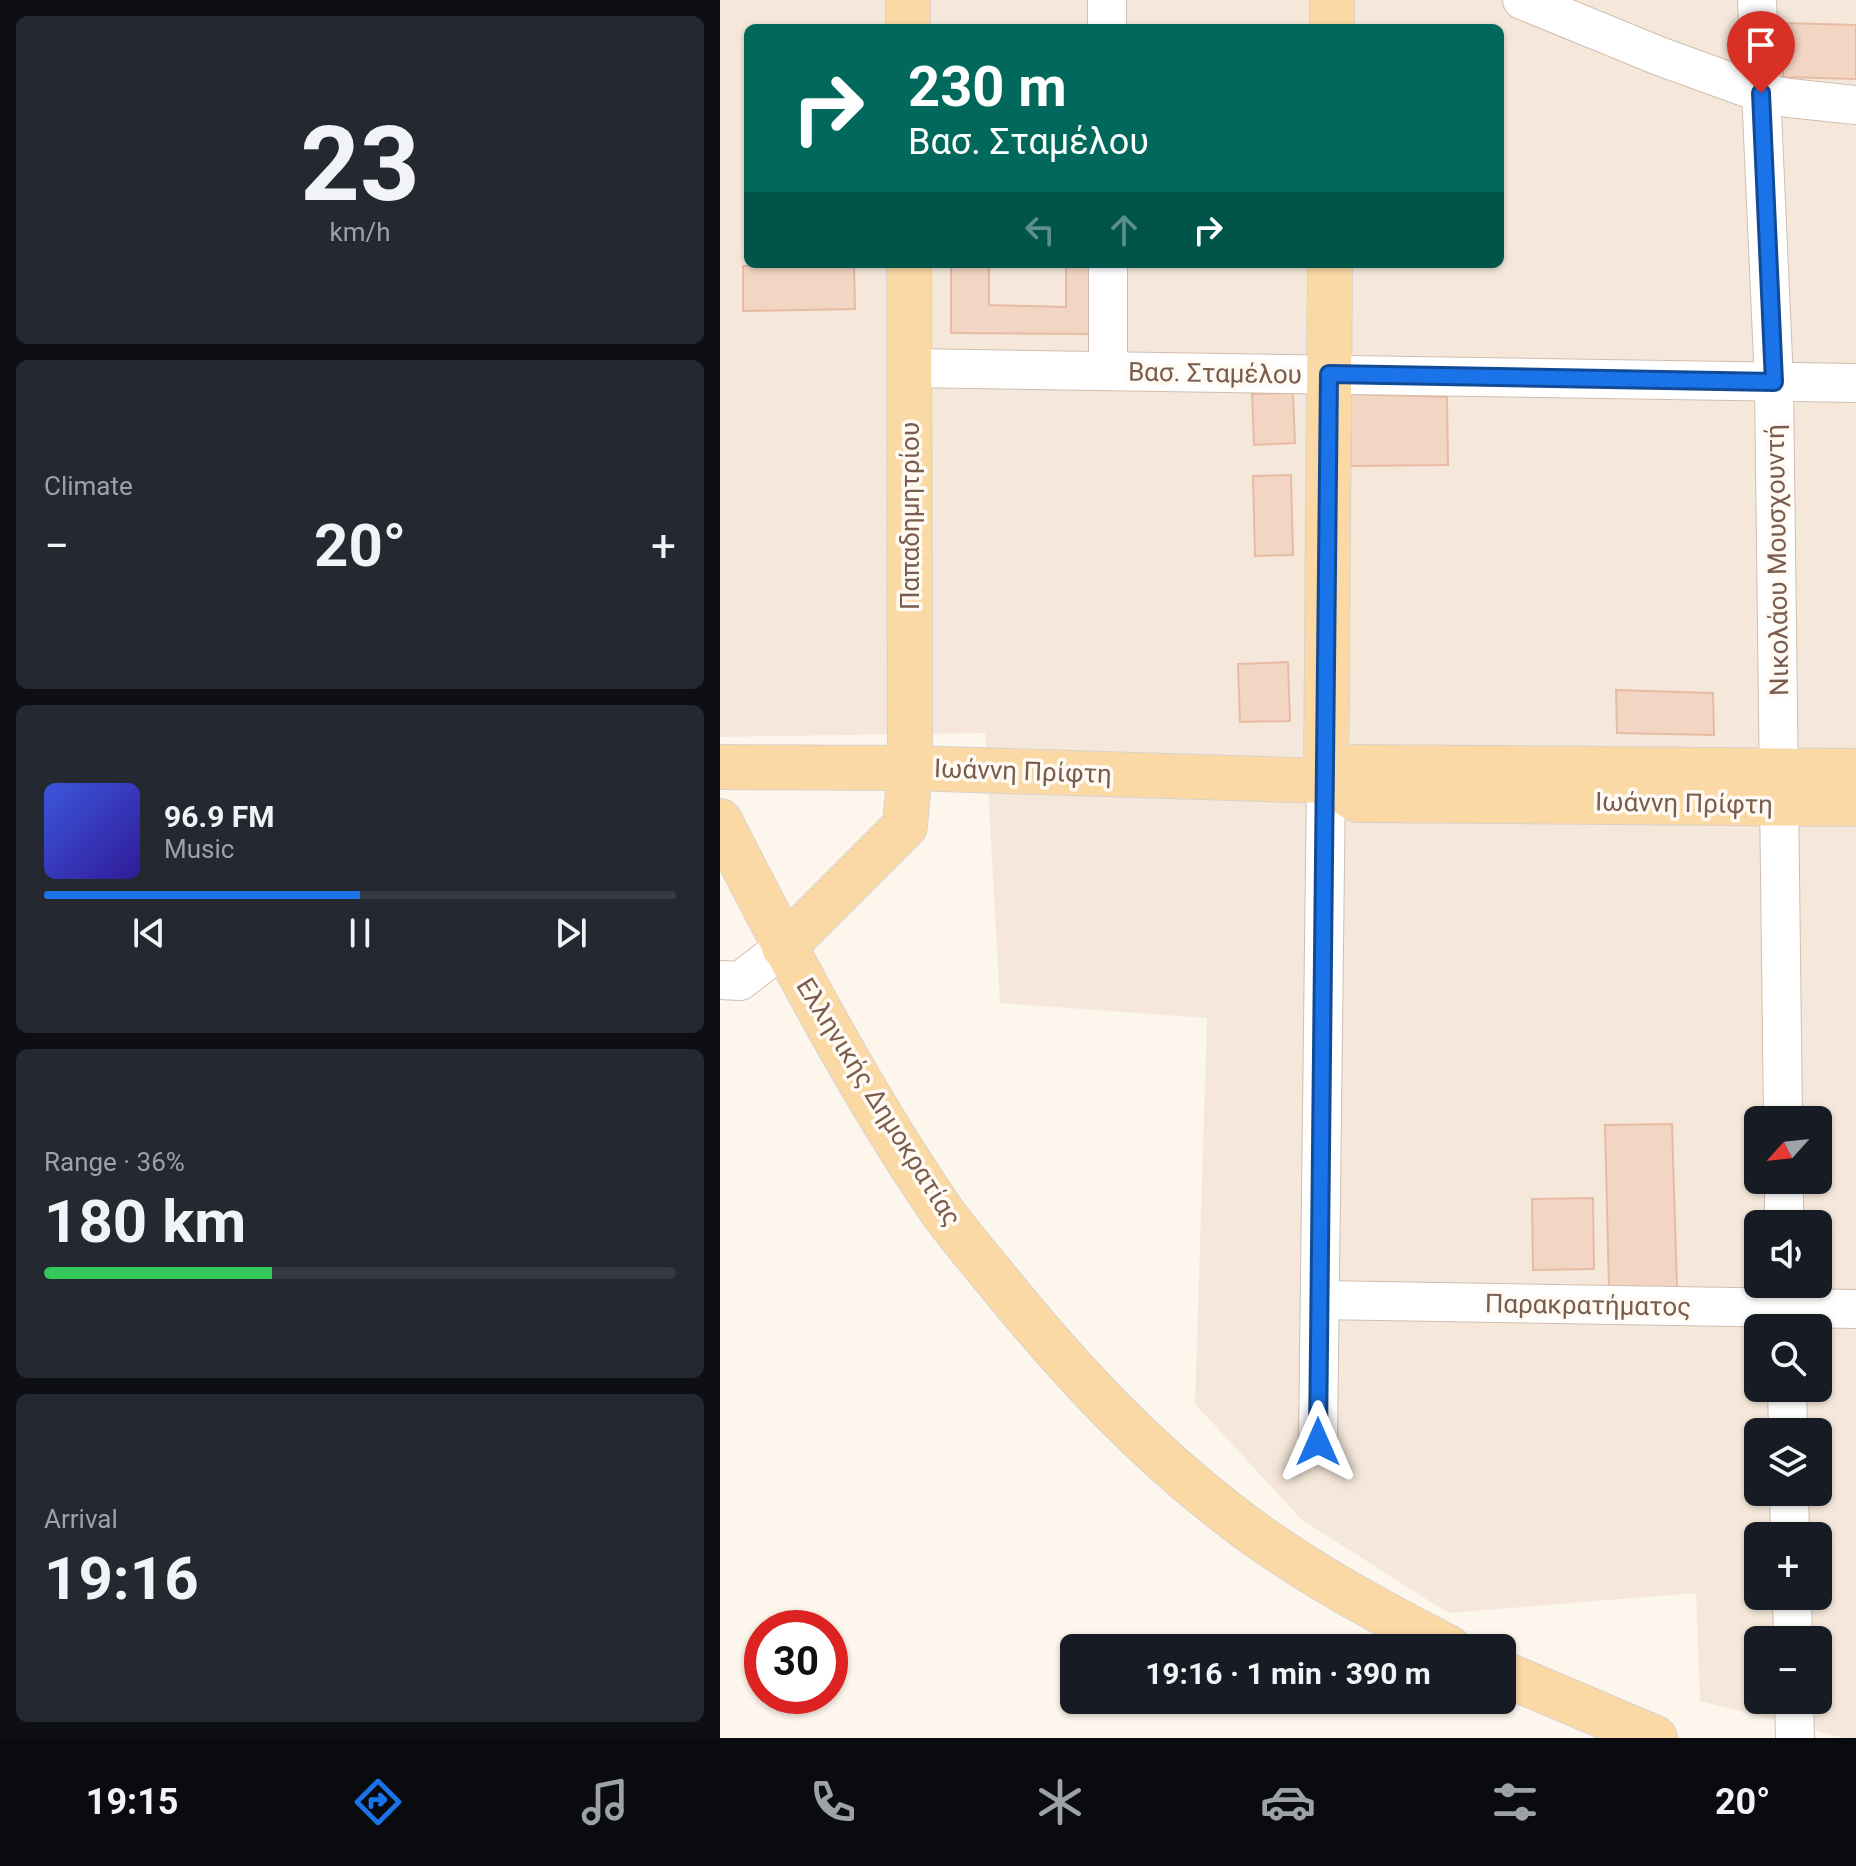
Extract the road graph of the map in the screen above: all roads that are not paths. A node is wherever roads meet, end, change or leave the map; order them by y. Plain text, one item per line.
1 (908, 0) edge
2 (1107, 0) edge
3 (1332, 0) edge
4 (1522, 0) edge
5 (1757, 0) edge
6 (908, 24) edge
7 (1107, 24) edge
8 (1332, 24) edge
9 (1761, 93) junction
10 (1856, 105) edge
11 (909, 268) edge
12 (1108, 268) edge
13 (1330, 268) edge
14 (909, 368) junction
15 (1108, 371) junction
16 (1329, 374) junction
17 (1774, 382) junction
18 (1856, 383) edge
19 (720, 767) edge
20 (910, 768) junction
21 (1856, 771) edge
22 (1326, 781) junction
23 (1780, 787) junction
24 (1856, 804) edge
25 (720, 821) edge
26 (784, 947) junction
27 (720, 980) edge
28 (1783, 1106) edge
29 (1320, 1300) junction
30 (1785, 1307) edge
31 (1856, 1309) edge
32 (1318, 1442) dead end
33 (1423, 1634) edge
34 (1516, 1679) edge
35 (1794, 1714) edge
36 (1655, 1738) edge
37 (1795, 1738) edge

1 - 6 main road
2 - 7 street
3 - 8 main road
4 - 9 street
5 - 9 street, Νικολάου Μουσχουντή
9 - 10 street
9 - 17 street, Νικολάου Μουσχουντή
11 - 14 main road, Παπαδημητρίου
12 - 15 street
13 - 16 main road
14 - 15 street, Βασ. Σταμέλου
14 - 20 main road, Παπαδημητρίου
15 - 16 street, Βασ. Σταμέλου
16 - 17 street, Βασ. Σταμέλου
16 - 22 main road
17 - 18 street, Βασ. Σταμέλου
17 - 23 street, Νικολάου Μουσχουντή
19 - 20 main road, Ιωάννη Πρίφτη
20 - 22 main road, Ιωάννη Πρίφτη
20 - 26 main road, Παπαδημητρίου
21 - 23 main road, Ιωάννη Πρίφτη
22 - 23 main road, Ιωάννη Πρίφτη
22 - 29 street
23 - 24 main road, Ιωάννη Πρίφτη
23 - 28 street, Νικολάου Μουσχουντή
25 - 26 main road, Ελληνικής Δημοκρατίας
26 - 27 street
26 - 33 main road, Ελληνικής Δημοκρατίας
29 - 30 street, Παρακρατήματος
29 - 32 street
30 - 31 street, Παρακρατήματος
34 - 36 main road
35 - 37 street

